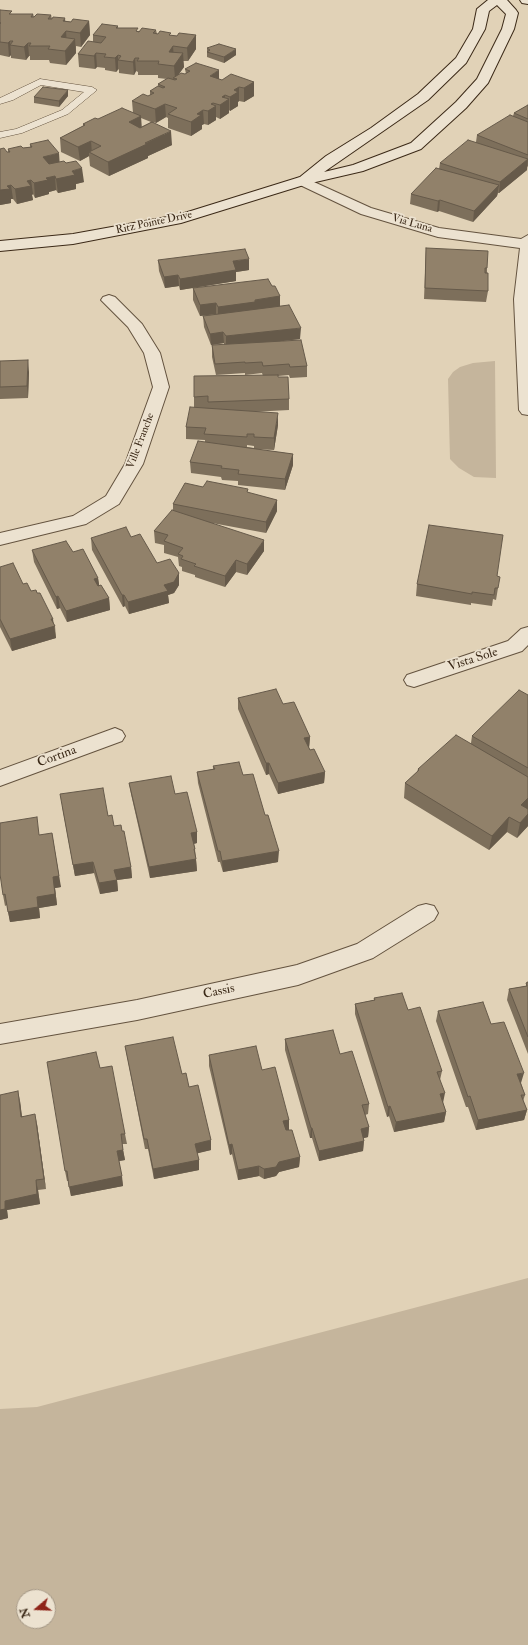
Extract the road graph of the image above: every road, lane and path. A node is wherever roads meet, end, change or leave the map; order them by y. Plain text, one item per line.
1 (496, 0) edge
2 (500, 0) edge
3 (423, 98) junction
4 (0, 101) edge
5 (461, 105) junction
6 (0, 135) edge
7 (303, 181) junction
8 (527, 242) edge
9 (0, 246) edge
10 (109, 300) dead end
11 (528, 410) edge
12 (0, 539) edge
13 (528, 634) edge
14 (414, 680) dead end
15 (115, 736) dead end
16 (0, 778) edge
17 (426, 913) dead end
18 (0, 1034) edge

1 - 3 street, Ritz Pointe Drive
2 - 5 street, Ritz Pointe Drive
3 - 5 street
3 - 7 street, Ritz Pointe Drive
4 - 6 lane
5 - 7 street, Ritz Pointe Drive
7 - 8 street, Via Luna
7 - 9 street, Ritz Pointe Drive
8 - 11 street
10 - 12 street, Ville Franche
13 - 14 street, Vista Sole
15 - 16 street, Cortina
17 - 18 street, Cassis

